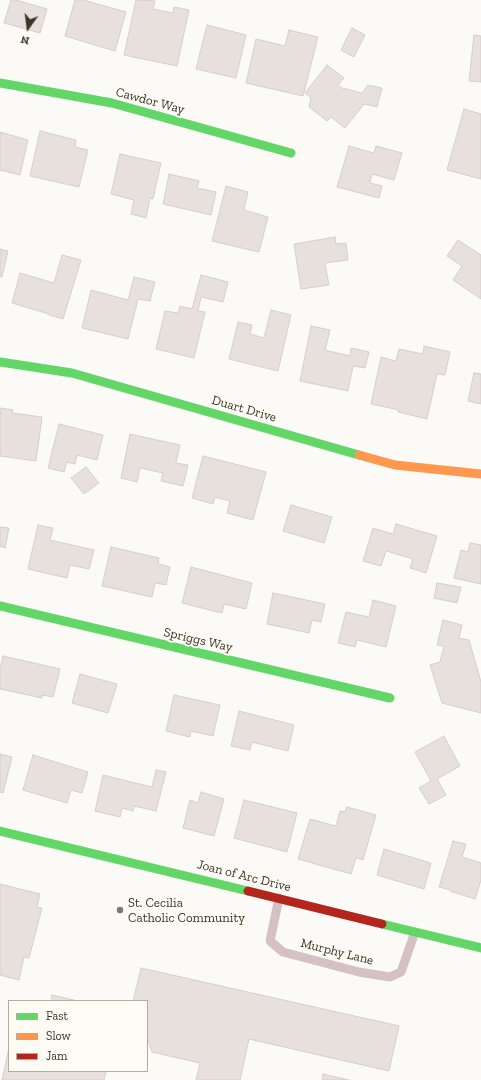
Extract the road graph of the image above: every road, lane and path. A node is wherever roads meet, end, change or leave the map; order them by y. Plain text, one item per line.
1 (0, 83) edge
2 (291, 153) dead end
3 (0, 362) edge
4 (481, 474) edge
5 (0, 606) edge
6 (390, 698) dead end
7 (0, 831) edge
8 (278, 898) junction
9 (415, 932) junction
10 (481, 948) edge

1 - 2 street, Cawdor Way
3 - 4 street, Duart Drive
5 - 6 street, Spriggs Way
7 - 8 street, Joan of Arc Drive
8 - 9 street, Joan of Arc Drive
8 - 9 lane, Murphy Lane
9 - 10 street, Joan of Arc Drive

